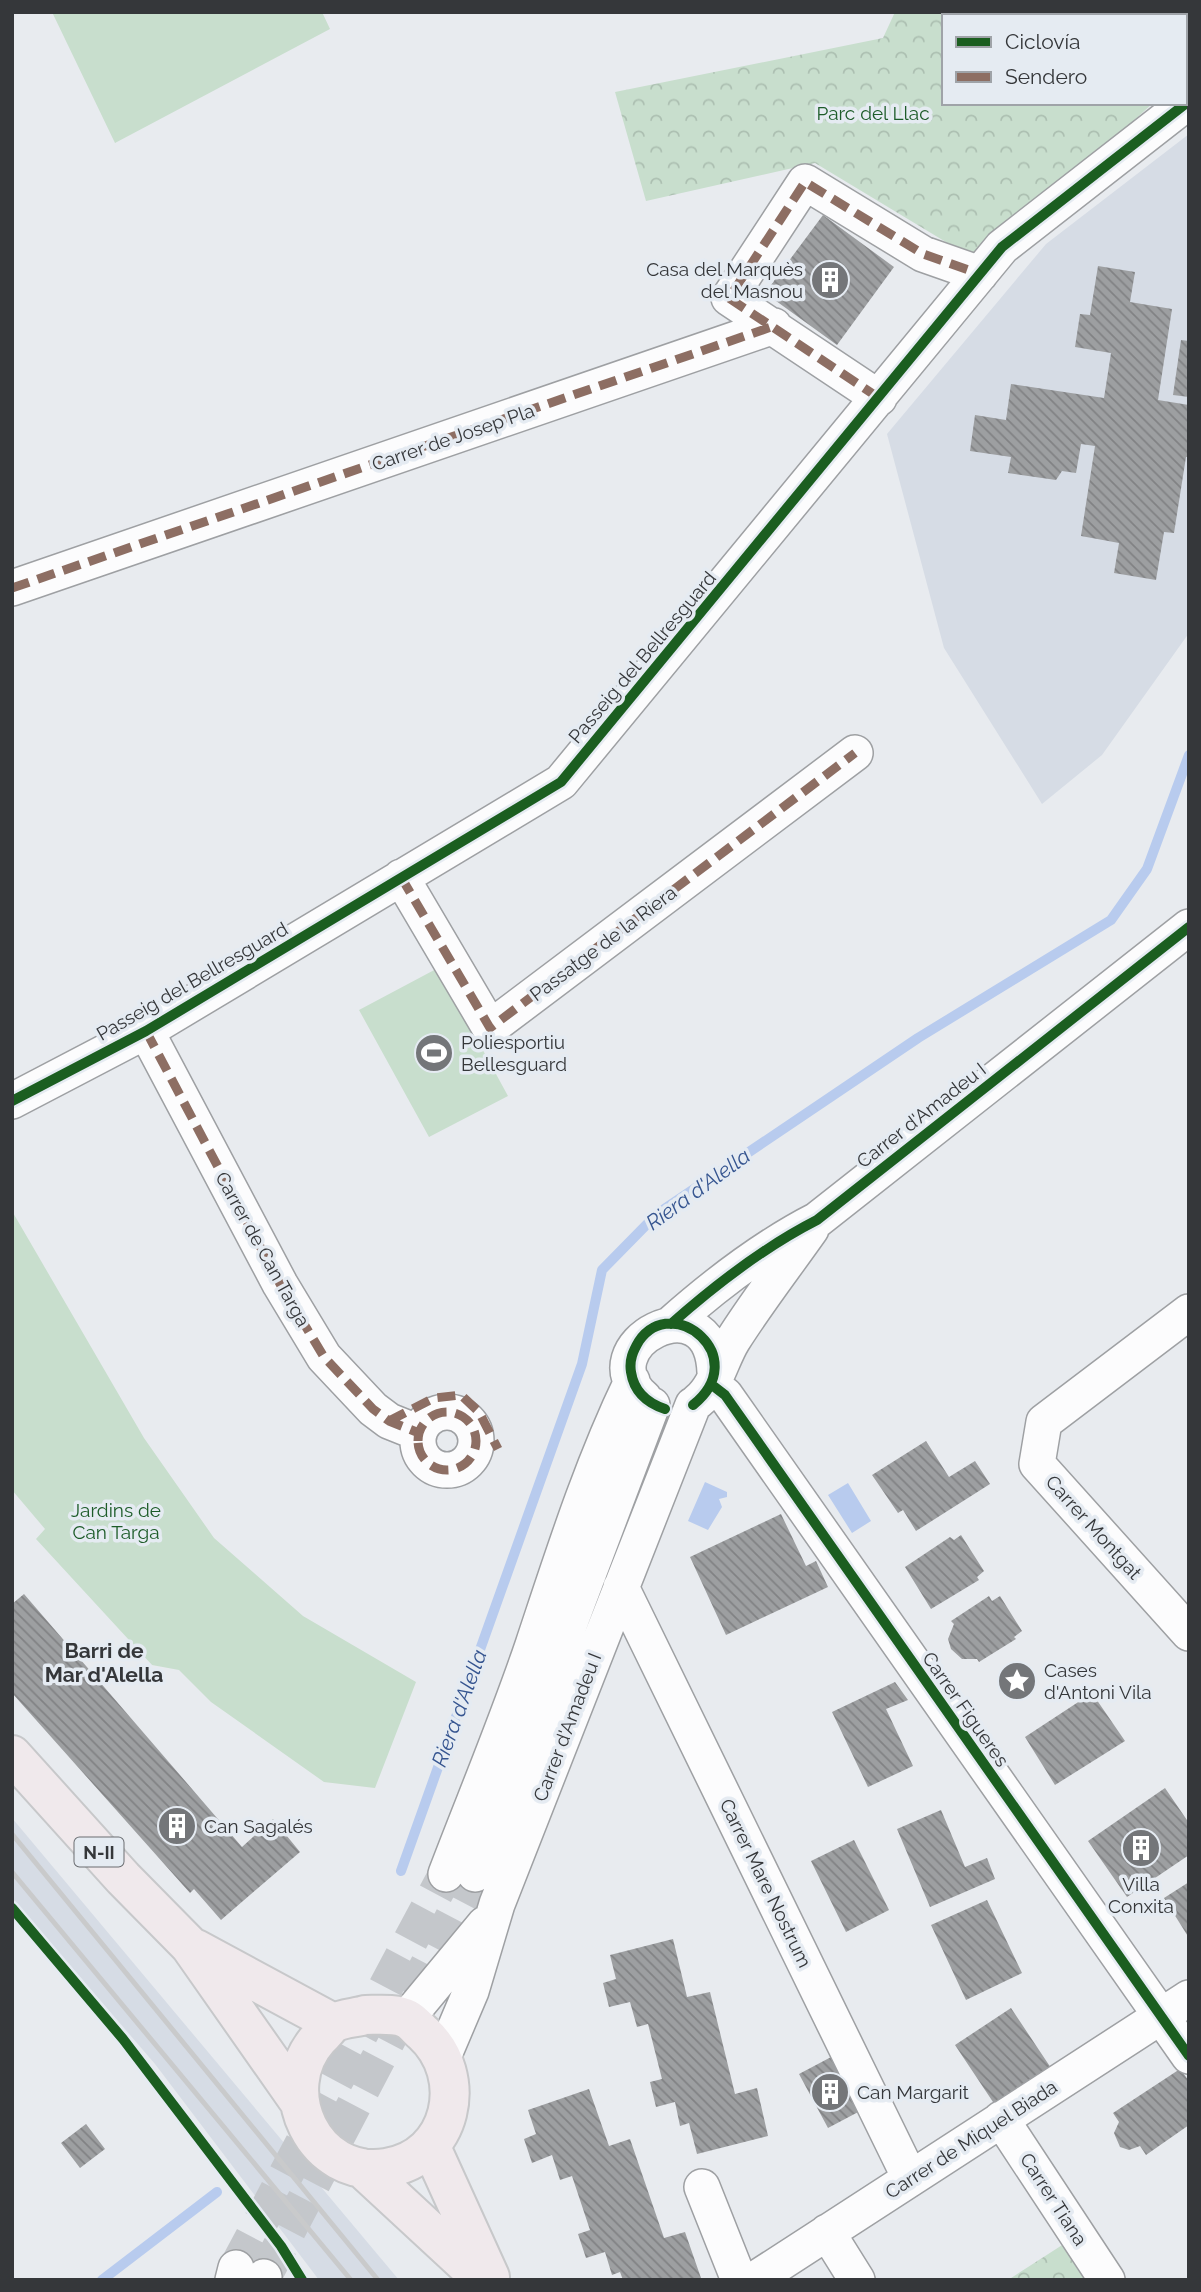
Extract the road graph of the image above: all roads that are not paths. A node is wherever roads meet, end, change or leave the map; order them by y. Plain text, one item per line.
1 (1184, 105) edge
2 (981, 274) junction
3 (774, 326) junction
4 (879, 398) junction
5 (12, 588) edge
6 (855, 753) dead end
7 (401, 877) junction
8 (1189, 927) edge
9 (146, 1031) junction
10 (12, 1101) edge
11 (817, 1220) junction
12 (1189, 1312) edge
13 (671, 1324) junction
14 (678, 1393) junction
15 (419, 1433) dead end
16 (621, 1587) junction
17 (1189, 1633) edge
18 (12, 1755) edge
19 (460, 1874) tunnel mouth
20 (494, 1913) junction
21 (190, 1946) junction
22 (1189, 1998) edge
23 (1159, 2017) junction
24 (407, 2018) junction
25 (333, 2023) junction
26 (1189, 2056) edge
27 (443, 2057) junction
28 (298, 2100) junction
29 (1002, 2119) junction
30 (430, 2145) junction
31 (362, 2168) junction
32 (910, 2178) junction
33 (702, 2187) dead end
34 (827, 2232) junction
35 (483, 2280) edge
36 (492, 2280) edge
37 (739, 2280) edge
38 (754, 2280) edge
39 (857, 2280) edge
40 (1107, 2280) edge

1 - 2 street, Passeig del Bellresguard
2 - 3 street
2 - 4 street, Passeig del Bellresguard
3 - 4 street
3 - 5 street, Carrer de Josep Pla
4 - 7 street, Passeig del Bellresguard
6 - 7 street, Passatge de la Riera
7 - 9 street, Passeig del Bellresguard
8 - 11 street, Carrer d'Amadeu I
9 - 10 street, Passeig del Bellresguard
9 - 15 street, Carrer de Can Targa
11 - 13 street, Carrer d'Amadeu I
11 - 14 street, Carrer d'Amadeu I
12 - 17 street, Carrer Montgat
13 - 14 street
13 - 14 street, Carrer d'Amadeu I
14 - 16 street, Carrer d'Amadeu I
14 - 19 street
14 - 23 street, Carrer Figueres
16 - 20 street, Carrer d'Amadeu I
16 - 32 street, Carrer Mare Nostrum
18 - 21 main road, N-II
20 - 24 street, Carrer d'Amadeu I
20 - 27 street, Carrer d'Amadeu I
21 - 25 main road, N-II
21 - 28 main road, N-II
22 - 23 street, Carrer de Miquel Biada
23 - 26 street, Carrer Figueres
23 - 29 street, Carrer de Miquel Biada
24 - 25 main road
24 - 27 main road, N-II
25 - 28 main road, N-II
27 - 30 main road, N-II
28 - 31 main road, N-II
29 - 32 street, Carrer de Miquel Biada
29 - 40 street, Carrer Tiana
30 - 31 main road, N-II
30 - 36 main road
31 - 35 main road, N-II
32 - 34 street, Carrer de Miquel Biada
33 - 37 street
34 - 38 street, Carrer de Miquel Biada
34 - 39 street

